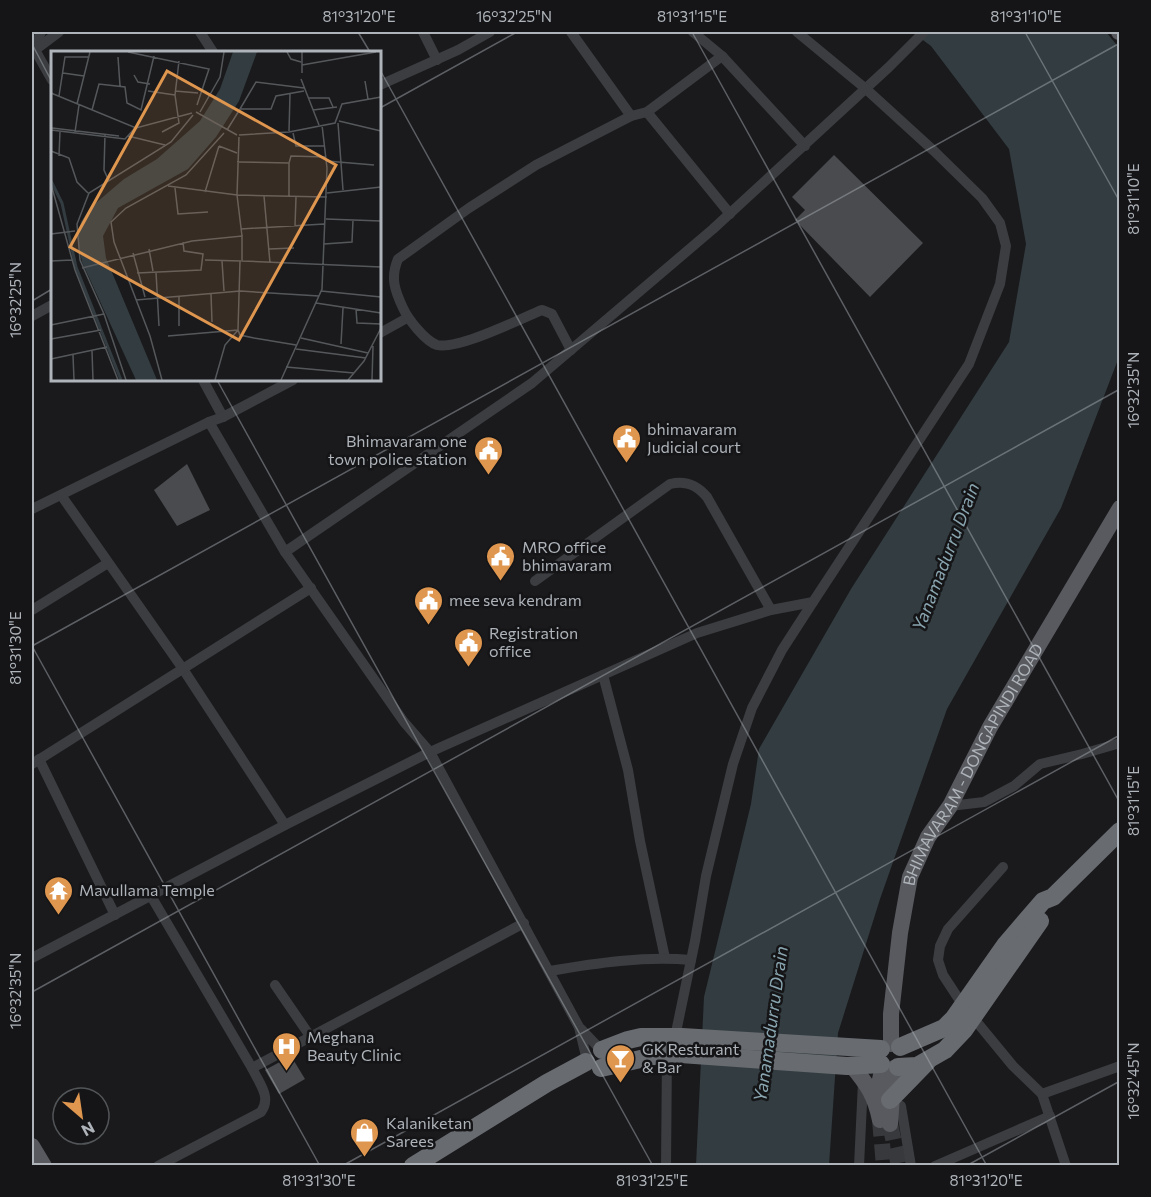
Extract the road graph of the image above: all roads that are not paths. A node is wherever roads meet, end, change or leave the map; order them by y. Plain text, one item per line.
1 (40, 32) edge
2 (59, 32) edge
3 (200, 32) edge
4 (423, 32) edge
5 (490, 32) edge
6 (572, 32) edge
7 (693, 32) edge
8 (797, 32) edge
9 (924, 32) edge
10 (33, 48) edge
11 (212, 51) edge
12 (722, 56) junction
13 (437, 60) junction
14 (51, 78) edge
15 (381, 85) edge
16 (866, 89) junction
17 (647, 112) junction
18 (631, 116) junction
19 (805, 146) junction
20 (730, 214) junction
21 (51, 306) edge
22 (32, 316) edge
23 (407, 318) junction
24 (381, 332) edge
25 (571, 350) junction
26 (204, 381) edge
27 (291, 381) edge
28 (223, 417) junction
29 (209, 422) junction
30 (61, 495) junction
31 (1119, 508) edge
32 (32, 509) edge
33 (285, 552) junction
34 (108, 563) junction
35 (535, 581) dead end
36 (311, 588) junction
37 (813, 602) junction
38 (32, 610) edge
39 (771, 610) junction
40 (183, 669) junction
41 (603, 675) junction
42 (1119, 743) edge
43 (430, 752) junction
44 (35, 762) edge
45 (950, 806) junction
46 (285, 825) junction
47 (1119, 831) edge
48 (1003, 867) dead end
49 (151, 896) junction
50 (115, 915) junction
51 (524, 923) junction
52 (32, 958) edge
53 (665, 958) junction
54 (691, 960) junction
55 (550, 971) junction
56 (275, 985) dead end
57 (968, 1010) junction
58 (310, 1036) junction
59 (676, 1045) junction
60 (598, 1057) junction
61 (890, 1058) junction
62 (928, 1061) junction
63 (1119, 1066) edge
64 (252, 1068) junction
65 (854, 1070) junction
66 (563, 1081) junction
67 (1042, 1094) junction
68 (883, 1099) junction
69 (1050, 1116) junction
70 (885, 1122) tunnel mouth
71 (32, 1146) edge
72 (44, 1166) edge
73 (158, 1166) edge
74 (413, 1166) edge
75 (431, 1166) edge
76 (666, 1166) edge
77 (859, 1166) edge
78 (912, 1166) edge
79 (935, 1166) edge
80 (1066, 1166) edge

1 - 10 street
2 - 10 street
3 - 11 street
4 - 13 street
5 - 13 street
6 - 18 street
7 - 12 street
8 - 16 street
9 - 16 street
10 - 14 street
12 - 17 street
12 - 19 street
13 - 15 street
16 - 19 street
16 - 37 street
17 - 18 street
17 - 20 street
18 - 23 street
19 - 20 street
20 - 25 street
21 - 22 street
23 - 24 street
23 - 25 street
25 - 33 street
26 - 28 street
27 - 28 street
28 - 29 street
29 - 30 street
29 - 33 street
30 - 32 street
30 - 34 street
31 - 45 main road, BHIMAVARAM - DONGAPINDI ROAD
33 - 36 street
34 - 38 street
34 - 40 street
35 - 39 street
36 - 40 street
36 - 43 street
37 - 39 street
37 - 54 street
39 - 41 street
40 - 44 street
40 - 46 street
41 - 43 street
41 - 53 street
42 - 45 street
43 - 46 street
43 - 51 street
44 - 50 street
45 - 61 main road, BHIMAVARAM - DONGAPINDI ROAD
46 - 49 street
47 - 57 highway
48 - 57 street
49 - 50 street
49 - 64 street
50 - 52 street
51 - 55 street
51 - 58 street
53 - 54 street
53 - 55 street
54 - 59 street
55 - 60 street
56 - 58 street
57 - 61 highway
57 - 62 highway
57 - 67 street
58 - 64 street
59 - 60 highway
59 - 60 highway
59 - 61 highway
59 - 65 highway
59 - 76 street
60 - 66 highway
61 - 62 highway
61 - 65 highway
61 - 68 main road, BHIMAVARAM - DONGAPINDI ROAD
62 - 68 highway
63 - 67 street
64 - 73 street
65 - 68 main road
65 - 77 street
66 - 74 highway
66 - 75 highway
67 - 69 street
68 - 70 main road, BHIMAVARAM - DONGAPINDI ROAD
68 - 78 street
69 - 79 street
69 - 80 street
71 - 72 main road

